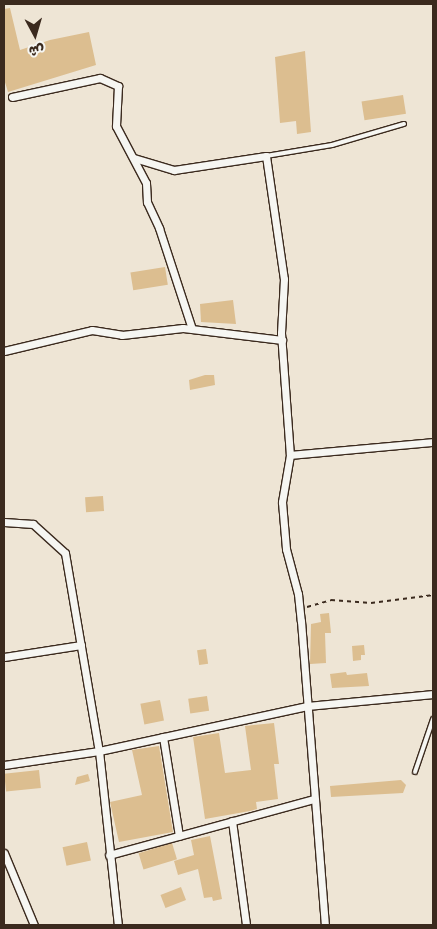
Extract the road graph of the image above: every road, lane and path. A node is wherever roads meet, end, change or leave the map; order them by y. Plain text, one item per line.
1 (12, 97) dead end
2 (404, 124) dead end
3 (266, 156) junction
4 (134, 158) junction
5 (192, 329) junction
6 (282, 340) junction
7 (4, 351) edge
8 (433, 442) edge
9 (290, 455) junction
10 (4, 522) edge
11 (433, 595) edge
12 (300, 609) junction
13 (81, 645) junction
14 (4, 657) edge
15 (433, 694) edge
16 (307, 706) junction
17 (433, 719) edge
18 (163, 737) junction
19 (99, 751) junction
20 (4, 765) edge
21 (415, 772) dead end
22 (314, 799) junction
23 (232, 821) junction
24 (179, 836) junction
25 (4, 853) edge
26 (109, 855) junction
27 (34, 925) edge
28 (118, 925) edge
29 (246, 925) edge
30 (325, 925) edge

1 - 4 street
2 - 3 lane
3 - 4 street
3 - 6 street
4 - 5 street
5 - 6 street
5 - 7 street
6 - 9 street
8 - 9 street
9 - 12 street
10 - 13 street
11 - 12 path
12 - 16 street
13 - 14 street
13 - 19 street
15 - 16 street
16 - 18 street
16 - 22 street
17 - 21 lane
18 - 19 street
18 - 24 street
19 - 20 street
19 - 26 street
22 - 23 street
22 - 30 street
23 - 24 street
23 - 29 street
24 - 26 street
25 - 27 street
26 - 28 street

